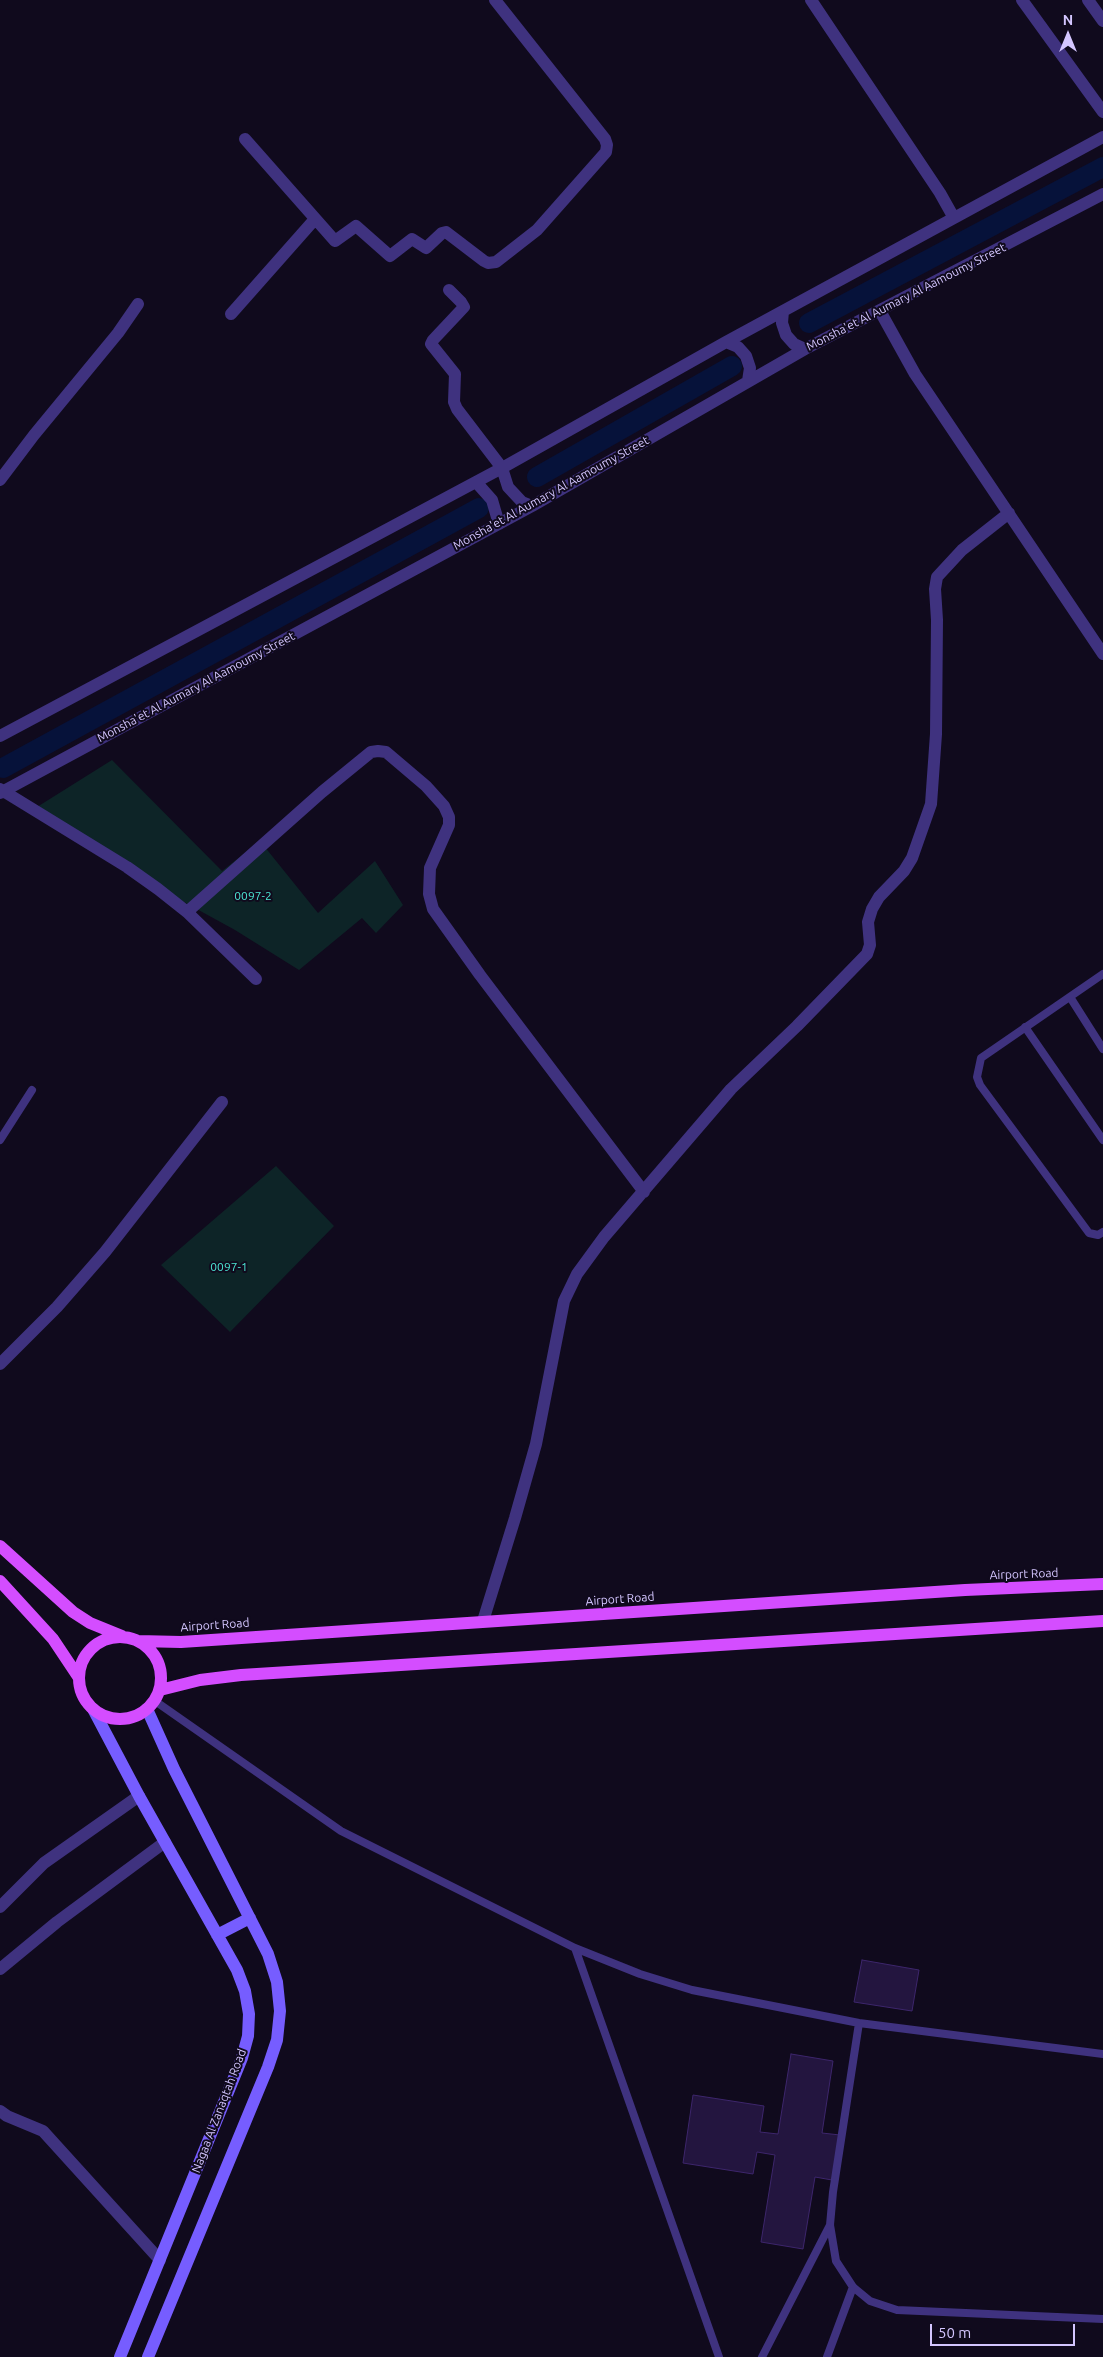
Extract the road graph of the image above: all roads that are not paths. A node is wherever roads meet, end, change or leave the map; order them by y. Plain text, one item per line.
1 (495, 0) edge
2 (811, 0) edge
3 (1022, 0) edge
4 (1088, 0) edge
5 (1103, 21) edge
6 (1103, 112) edge
7 (1103, 137) edge
8 (245, 138) dead end
9 (1103, 194) edge
10 (954, 218) junction
11 (315, 219) junction
12 (449, 290) dead end
13 (138, 304) dead end
14 (782, 311) junction
15 (880, 311) junction
16 (231, 314) dead end
17 (726, 342) junction
18 (805, 349) junction
19 (748, 381) junction
20 (502, 468) junction
21 (0, 480) edge
22 (476, 482) junction
23 (532, 506) junction
24 (1009, 512) junction
25 (498, 524) junction
26 (1103, 654) edge
27 (0, 736) edge
28 (1, 791) edge
29 (187, 912) junction
30 (1103, 974) edge
31 (256, 979) dead end
32 (1070, 997) junction
33 (1025, 1027) junction
34 (1103, 1049) edge
35 (32, 1090) dead end
36 (222, 1102) dead end
37 (0, 1140) edge
38 (1103, 1140) edge
39 (644, 1192) junction
40 (1103, 1232) edge
41 (0, 1364) edge
42 (0, 1546) edge
43 (0, 1581) edge
44 (1103, 1584) edge
45 (1103, 1621) edge
46 (483, 1622) junction
47 (132, 1640) junction
48 (79, 1678) junction
49 (154, 1700) junction
50 (93, 1709) junction
51 (139, 1796) junction
52 (165, 1842) junction
53 (0, 1907) edge
54 (250, 1918) junction
55 (216, 1934) junction
56 (575, 1948) junction
57 (0, 1969) edge
58 (859, 2023) junction
59 (1103, 2054) edge
60 (0, 2111) edge
61 (830, 2225) junction
62 (160, 2260) junction
63 (853, 2287) junction
64 (1103, 2318) edge
65 (120, 2357) edge
66 (148, 2357) edge
67 (719, 2357) edge
68 (762, 2357) edge
69 (827, 2357) edge

1 - 11 street
2 - 10 street
3 - 6 street
4 - 5 street
7 - 10 street
8 - 11 street
9 - 15 street, Monsha'et Al Aumary Al Aamoumy Street
10 - 14 street
11 - 16 street
12 - 20 street
13 - 21 street
14 - 17 street
14 - 18 street
15 - 18 street, Monsha'et Al Aumary Al Aamoumy Street
15 - 24 street
17 - 19 street
17 - 20 street
18 - 19 street, Monsha'et Al Aumary Al Aamoumy Street
19 - 23 street, Monsha'et Al Aumary Al Aamoumy Street
20 - 22 street
20 - 23 street
22 - 25 street
22 - 27 street
23 - 25 street, Monsha'et Al Aumary Al Aamoumy Street
24 - 26 street
24 - 39 street
25 - 28 street, Monsha'et Al Aumary Al Aamoumy Street
28 - 29 street
29 - 31 street
29 - 39 street
30 - 32 lane
32 - 33 lane
32 - 34 lane
33 - 38 lane
33 - 40 lane
35 - 37 lane
36 - 41 street
39 - 46 street
42 - 47 main road, Airport Road
43 - 48 main road
44 - 46 main road, Airport Road
45 - 49 main road
46 - 47 main road, Airport Road
47 - 48 main road
47 - 49 main road
48 - 50 main road
49 - 50 main road
49 - 54 street
49 - 56 lane
50 - 51 street, Nagaa Al Zanaqtah Road
51 - 52 street, Nagaa Al Zanaqtah Road
51 - 53 street
52 - 55 street, Nagaa Al Zanaqtah Road
52 - 57 street
54 - 55 street
54 - 66 street
55 - 62 street, Nagaa Al Zanaqtah Road
56 - 58 lane
56 - 67 lane
58 - 59 lane
58 - 61 lane
60 - 62 street
61 - 63 lane
61 - 68 lane
62 - 65 street, Nagaa Al Zanaqtah Road
63 - 64 lane
63 - 69 lane

